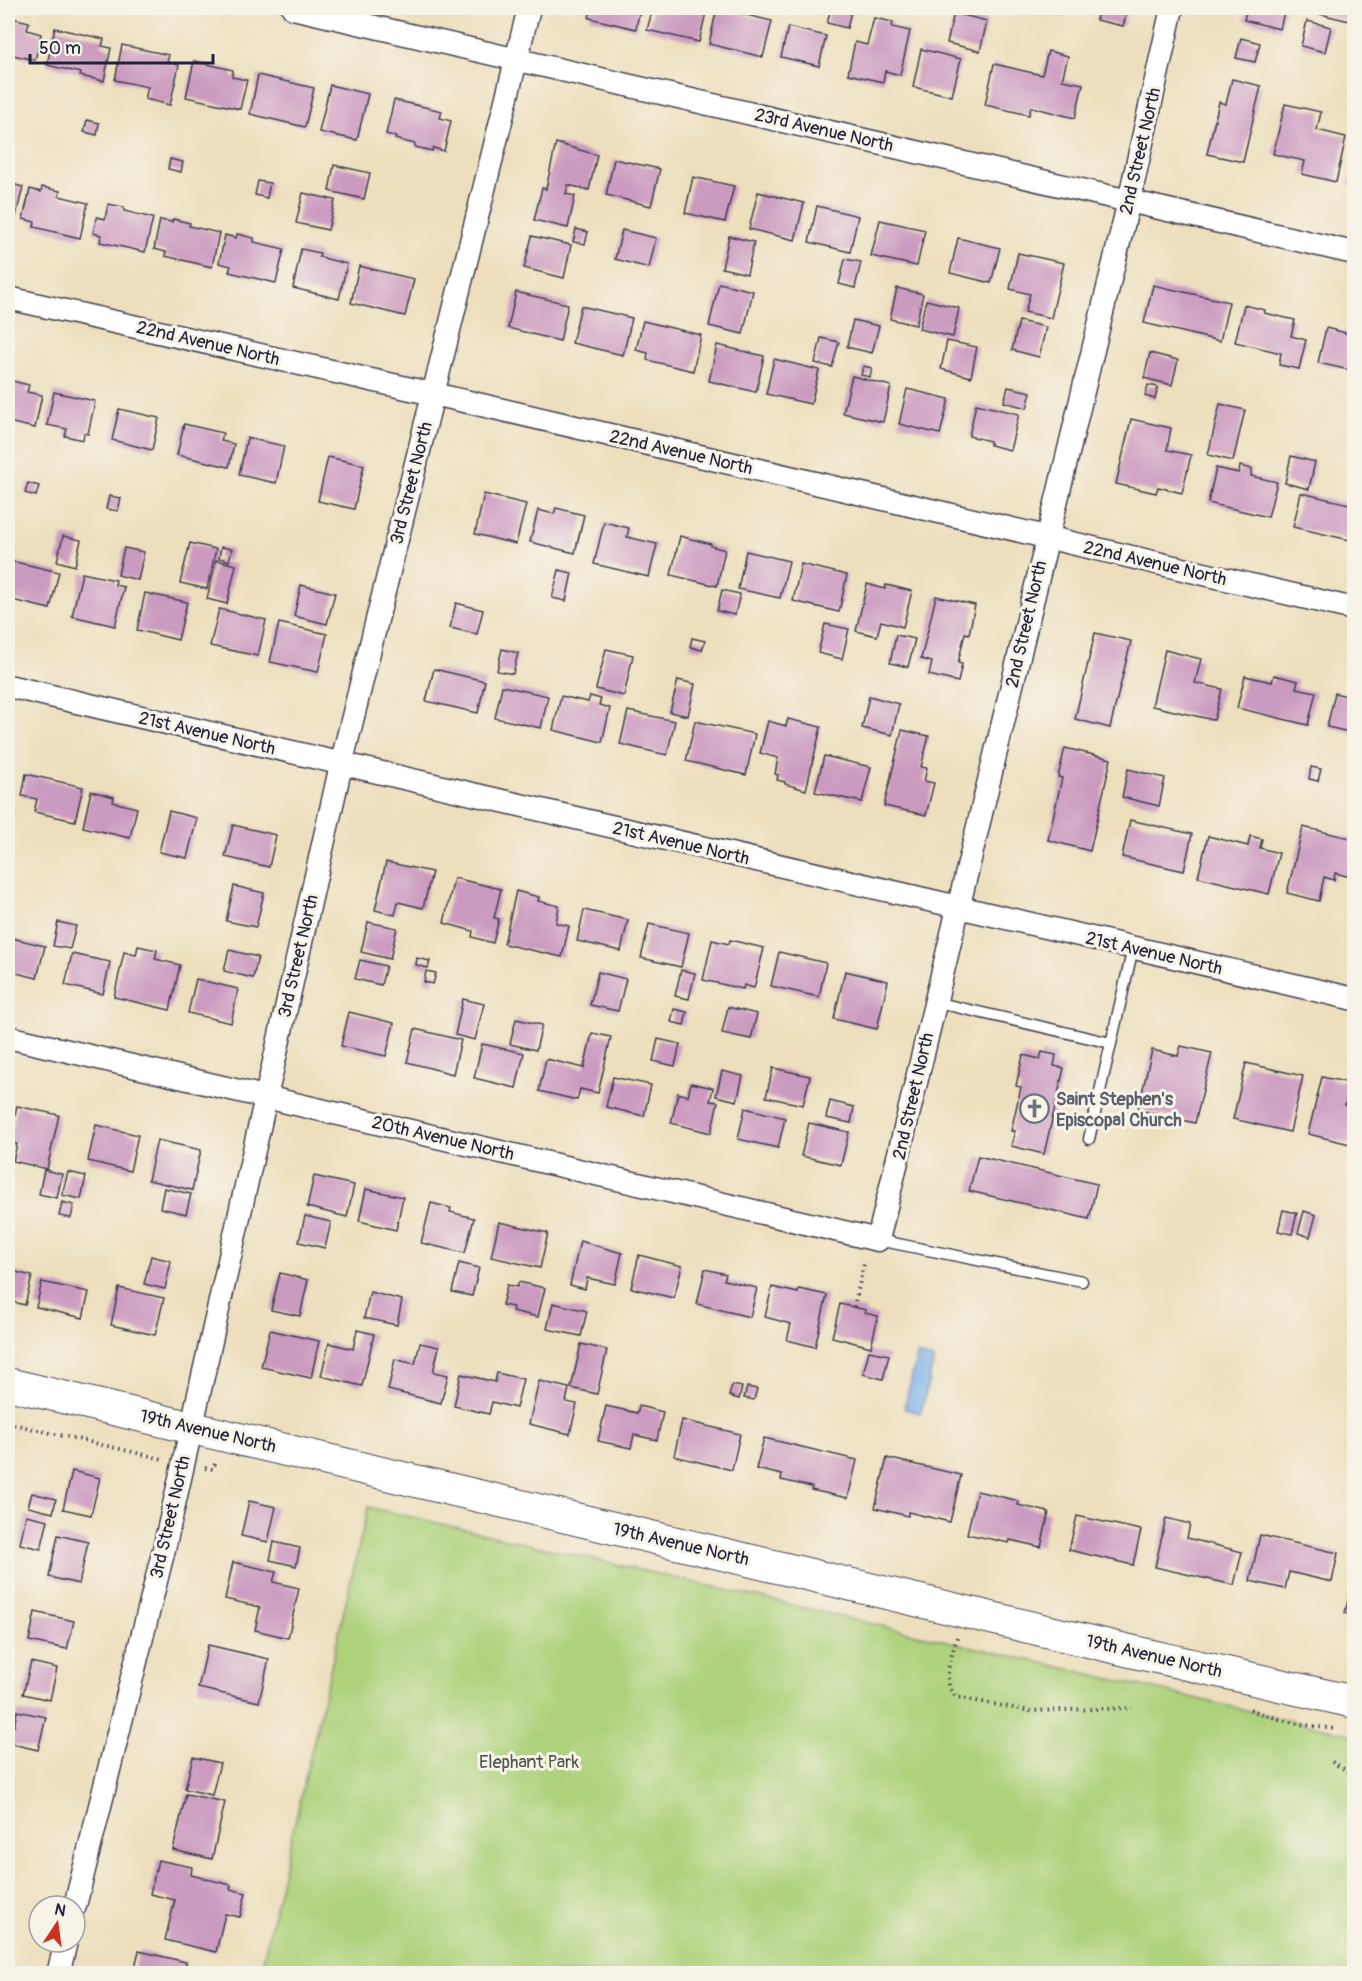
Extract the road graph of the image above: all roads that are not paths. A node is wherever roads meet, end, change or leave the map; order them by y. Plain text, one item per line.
1 (293, 8) edge
2 (529, 8) edge
3 (1172, 8) edge
4 (516, 59) junction
5 (1129, 201) junction
6 (1354, 253) edge
7 (8, 298) edge
8 (433, 394) junction
9 (1046, 538) junction
10 (1354, 609) edge
11 (8, 686) edge
12 (341, 765) junction
13 (958, 908) junction
14 (1133, 948) junction
15 (1354, 999) edge
16 (935, 1002) junction
17 (8, 1037) edge
18 (1111, 1043) junction
19 (265, 1097) junction
20 (1089, 1139) dead end
21 (878, 1240) junction
22 (1082, 1281) dead end
23 (8, 1384) edge
24 (191, 1428) junction
25 (1354, 1702) edge
26 (78, 1894) edge
27 (63, 1954) edge
28 (58, 1974) edge

1 - 4 street, 23rd Avenue North
2 - 4 street, 3rd Street North
3 - 5 street, 2nd Street North
4 - 5 street, 23rd Avenue North
4 - 8 street, 3rd Street North
5 - 6 street, 23rd Avenue North
5 - 9 street, 2nd Street North
7 - 8 street, 22nd Avenue North
8 - 9 street, 22nd Avenue North
8 - 12 street, 3rd Street North
9 - 10 street, 22nd Avenue North
9 - 13 street, 2nd Street North
11 - 12 street, 21st Avenue North
12 - 13 street, 21st Avenue North
12 - 19 street, 3rd Street North
13 - 14 street, 21st Avenue North
13 - 16 street, 2nd Street North
14 - 15 street, 21st Avenue North
14 - 18 lane
16 - 18 lane
16 - 21 street, 2nd Street North
17 - 19 street, 20th Avenue North
18 - 20 lane
19 - 21 street, 20th Avenue North
19 - 24 street, 3rd Street North
21 - 22 lane
23 - 24 street, 19th Avenue North
24 - 25 street, 19th Avenue North
24 - 26 street, 3rd Street North
27 - 28 street

